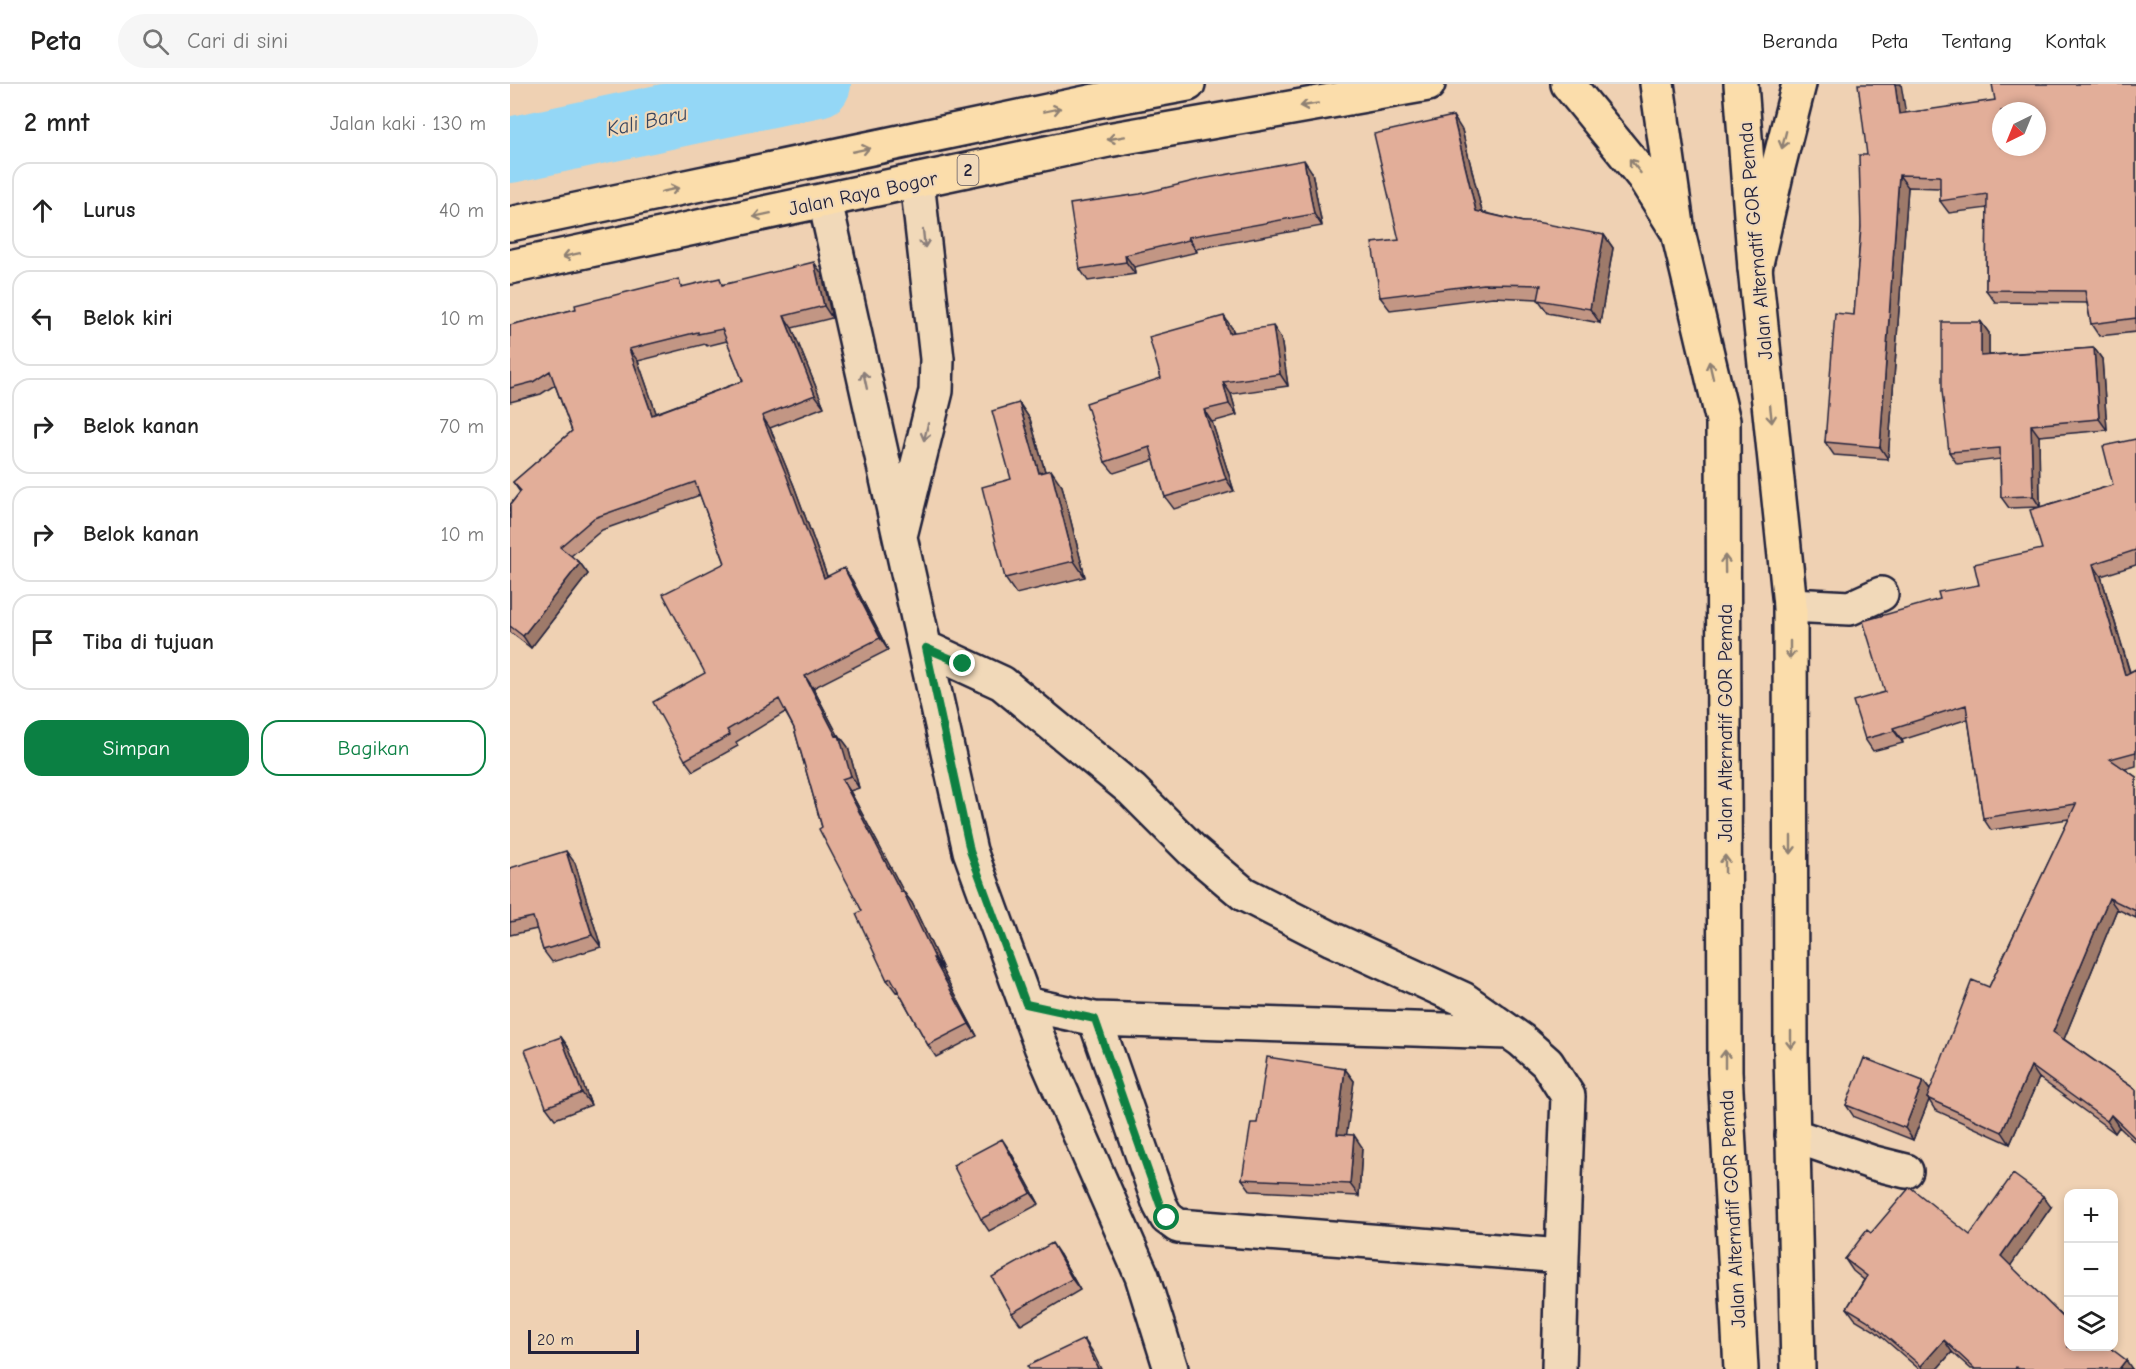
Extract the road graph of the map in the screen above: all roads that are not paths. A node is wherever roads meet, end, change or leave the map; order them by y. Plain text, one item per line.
1 (1188, 84) edge
2 (1428, 84) edge
3 (1568, 84) edge
4 (1657, 84) edge
5 (1741, 84) edge
6 (1799, 84) edge
7 (917, 181) junction
8 (635, 198) junction
9 (825, 201) junction
10 (510, 224) edge
11 (1678, 232) junction
12 (643, 240) junction
13 (510, 267) edge
14 (1755, 268) junction
15 (900, 539) junction
16 (1881, 594) dead end
17 (1790, 604) junction
18 (926, 648) junction
19 (1026, 1004) junction
20 (1095, 1019) junction
21 (1508, 1032) junction
22 (1792, 1135) junction
23 (1906, 1171) dead end
24 (1562, 1256) junction
25 (1171, 1369) edge
26 (1559, 1369) edge
27 (1741, 1369) edge
28 (1798, 1369) edge

8 -> 1 main road, 2
2 -> 7 main road, Jalan Raya Bogor / 2
11 -> 3 main road
4 - 11 main road, Jalan Alternatif GOR Pemda
5 - 14 main road, Jalan Alternatif GOR Pemda
6 -> 14 main road
7 - 9 main road, Jalan Raya Bogor / 2
7 -> 15 street
8 - 10 main road, 2
8 - 12 main road
9 -> 12 main road, Jalan Raya Bogor / 2
15 -> 9 street
27 -> 11 main road, Jalan Alternatif GOR Pemda
12 -> 13 main road, Jalan Raya Bogor / 2
14 -> 17 main road, Jalan Alternatif GOR Pemda
15 - 18 street
16 - 17 street
17 -> 22 main road, Jalan Alternatif GOR Pemda
18 - 19 street
18 - 21 street
19 - 20 street
19 - 25 street
20 - 21 street
20 - 24 street
21 - 24 street
22 - 23 street
22 - 28 main road, Jalan Alternatif GOR Pemda
24 - 26 street

